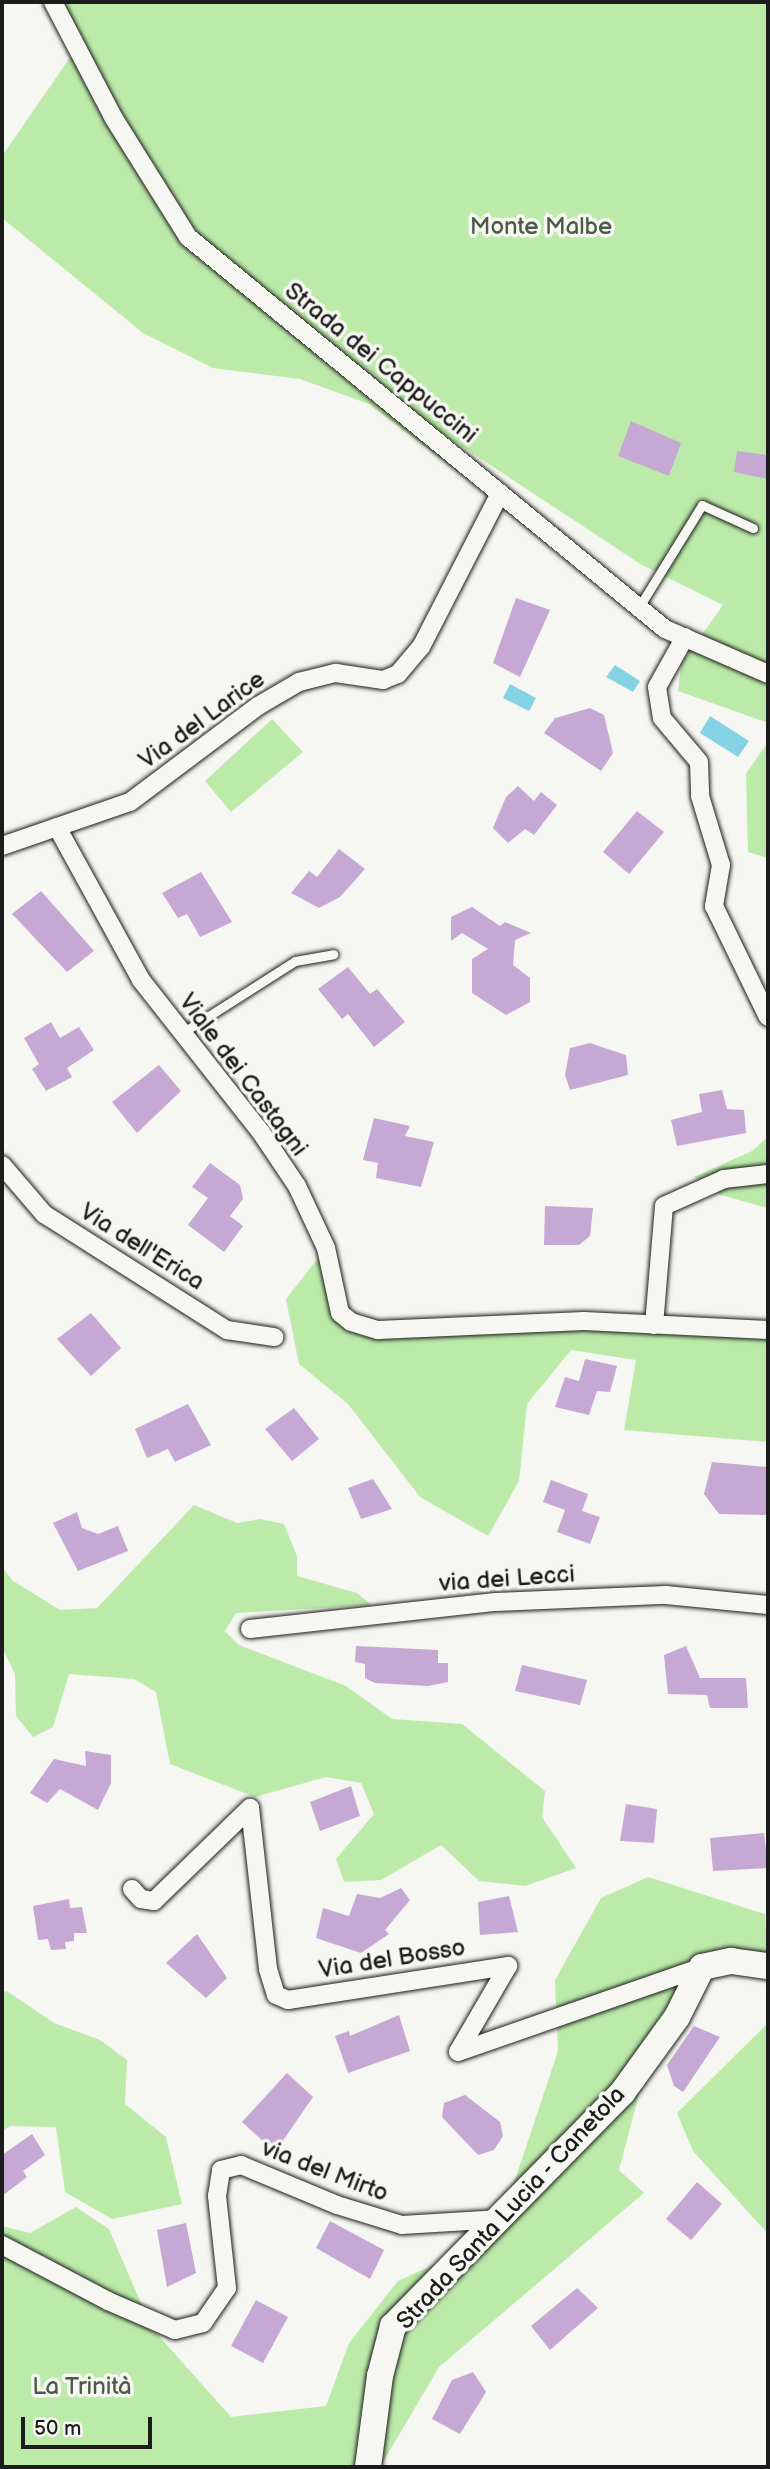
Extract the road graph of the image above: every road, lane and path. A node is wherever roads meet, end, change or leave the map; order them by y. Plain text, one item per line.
1 (53, 2) edge
2 (500, 493) junction
3 (753, 528) dead end
4 (639, 607) junction
5 (685, 637) junction
6 (768, 674) edge
7 (57, 827) junction
8 (2, 846) edge
9 (333, 954) dead end
10 (768, 1017) edge
11 (180, 1034) junction
12 (2, 1165) edge
13 (768, 1174) edge
14 (654, 1325) junction
15 (768, 1330) edge
16 (274, 1337) dead end
17 (768, 1605) edge
18 (250, 1629) dead end
19 (132, 1889) dead end
20 (768, 1966) edge
21 (702, 1967) junction
22 (502, 2219) junction
23 (2, 2245) edge
24 (368, 2467) edge

1 - 2 street, Strada dei Cappuccini
2 - 4 street, Strada dei Cappuccini
2 - 7 street, Via del Larice
3 - 4 lane
4 - 5 street, Strada dei Cappuccini
5 - 6 street, Strada dei Cappuccini
5 - 10 street
7 - 8 street, Via del Larice
7 - 11 street, Viale dei Castagni
9 - 11 lane
11 - 14 street, Viale dei Castagni
12 - 16 street, Via dell'Erica
13 - 14 street
14 - 15 street, Viale dei Castagni
17 - 18 street, via dei Lecci
19 - 21 street, Via del Bosso
20 - 21 street
21 - 22 street, Strada Santa Lucia - Canetola
22 - 23 street, via del Mirto
22 - 24 street, Strada Santa Lucia - Canetola

